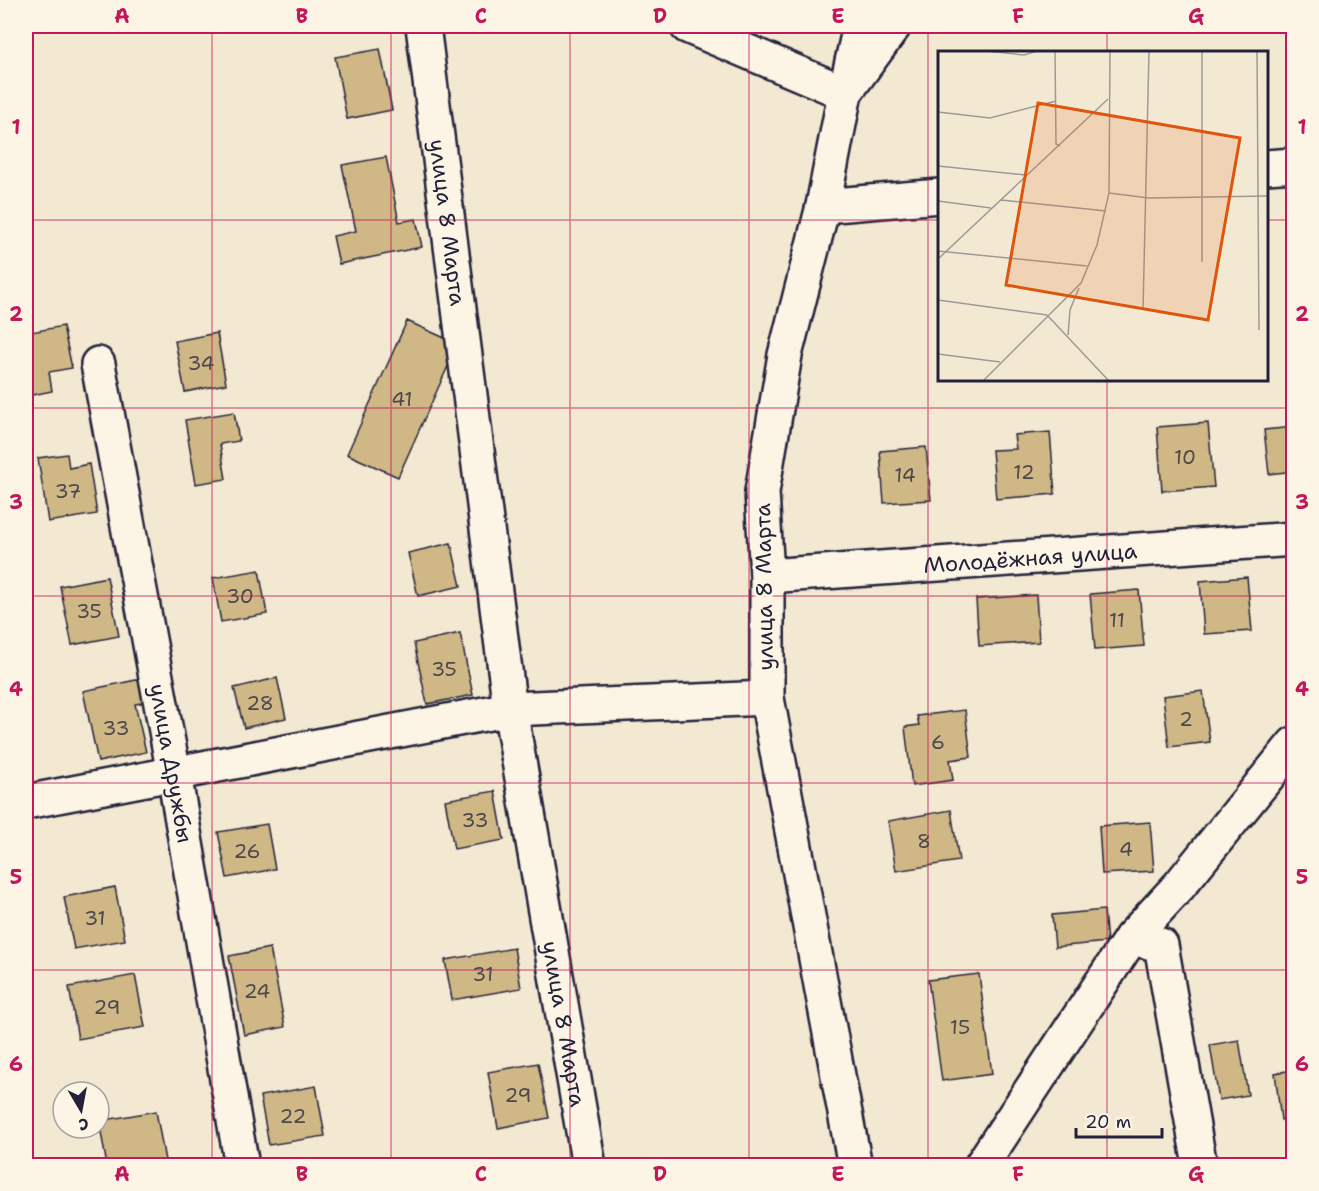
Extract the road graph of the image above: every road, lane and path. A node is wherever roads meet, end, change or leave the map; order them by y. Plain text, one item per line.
1 (423, 26) edge
2 (687, 26) edge
3 (860, 26) edge
4 (894, 26) edge
5 (845, 93) junction
6 (1293, 165) edge
7 (1268, 167) edge
8 (938, 196) edge
9 (824, 206) junction
10 (98, 364) dead end
11 (1293, 539) edge
12 (767, 576) junction
13 (766, 698) junction
14 (510, 709) junction
15 (1293, 744) edge
16 (174, 774) junction
17 (26, 802) edge
18 (1131, 938) junction
19 (242, 1166) edge
20 (589, 1166) edge
21 (855, 1166) edge
22 (981, 1166) edge
23 (1200, 1166) edge

1 - 14 street, улица 8 Марта
2 - 5 street
3 - 5 street
4 - 5 street, улица 8 Марта
5 - 9 street, улица 8 Марта
6 - 7 street
8 - 9 street
9 - 12 street, улица 8 Марта
10 - 16 street, улица Дружбы
11 - 12 street, Молодёжная улица
12 - 13 street, улица 8 Марта
13 - 14 street
13 - 21 street, улица 8 Марта
14 - 16 street
14 - 20 street, улица 8 Марта
15 - 18 street
16 - 17 street
16 - 19 street, улица Дружбы
18 - 22 street
18 - 23 street

